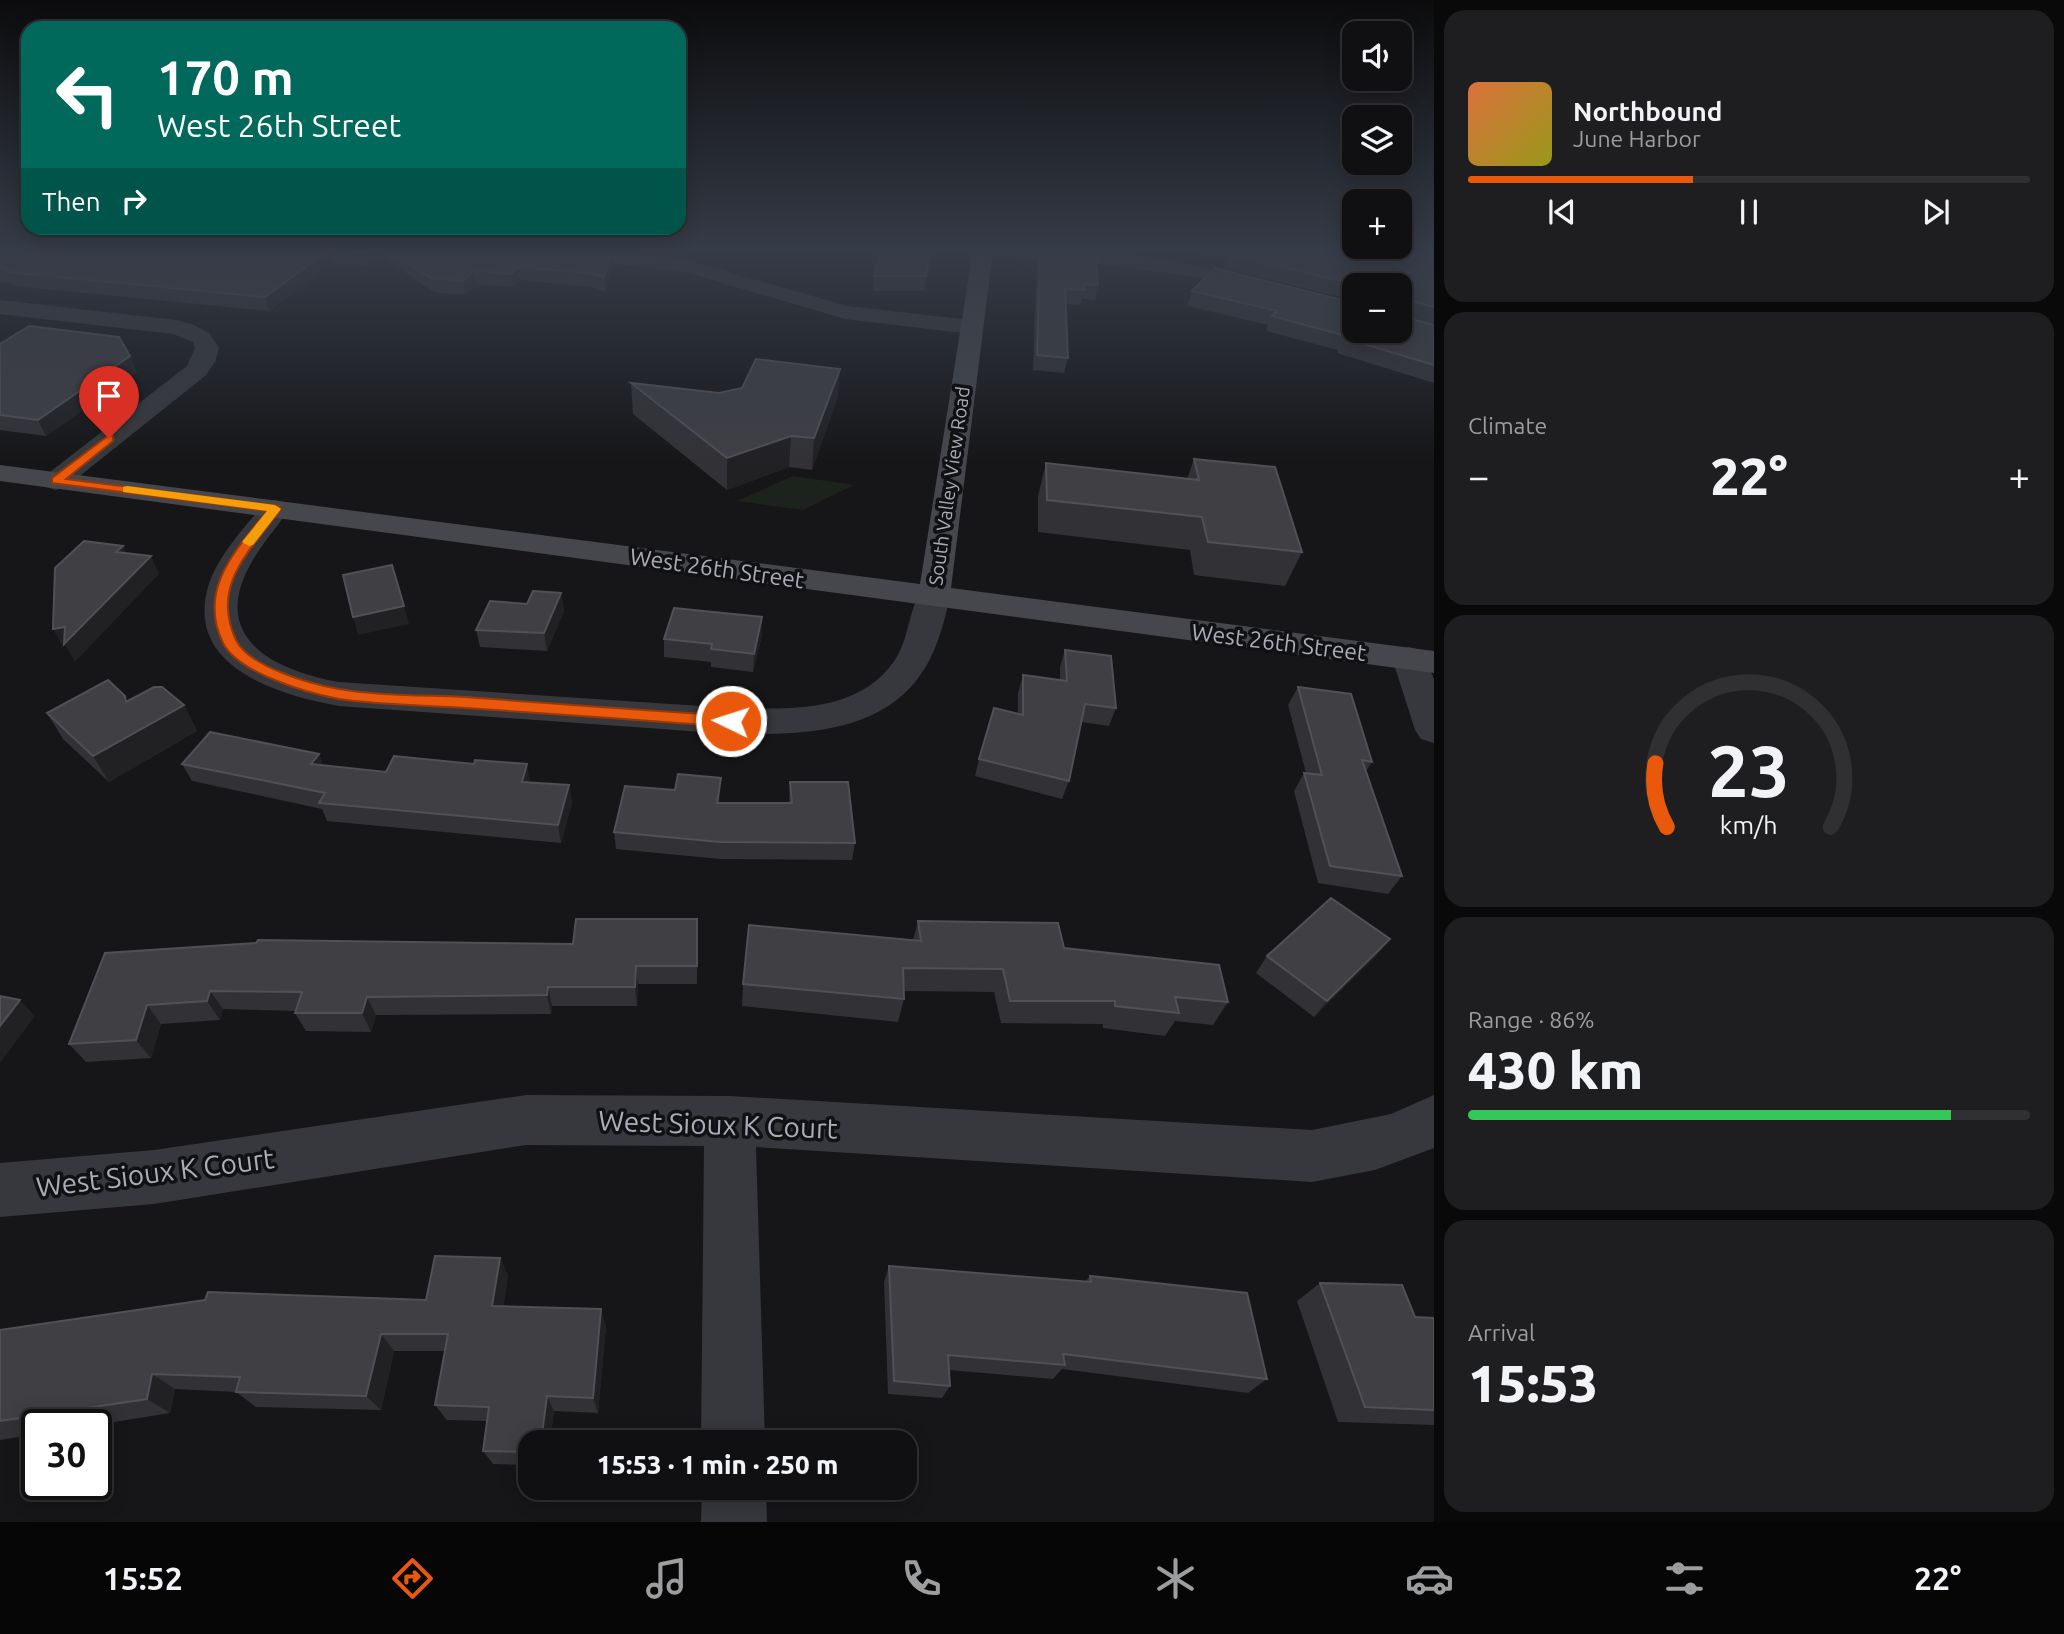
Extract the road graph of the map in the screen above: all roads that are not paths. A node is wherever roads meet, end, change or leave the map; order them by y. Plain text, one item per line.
1 (123, 321) edge
2 (921, 321) edge
3 (972, 321) edge
4 (971, 327) junction
5 (0, 473) edge
6 (56, 481) junction
7 (275, 509) junction
8 (934, 597) junction
9 (1422, 660) edge
10 (1434, 730) edge
11 (1434, 1120) edge
12 (730, 1121) junction
13 (0, 1190) edge
14 (733, 1430) edge
15 (734, 1500) edge
16 (734, 1522) edge

1 - 6 street
2 - 4 street
3 - 4 main road, South Valley View Road
4 - 8 main road, South Valley View Road
5 - 6 main road, West 26th Street
6 - 7 main road, West 26th Street
7 - 8 main road, West 26th Street
7 - 8 street
8 - 9 main road, West 26th Street
9 - 10 street
11 - 12 street, West Sioux K Court
12 - 13 street, West Sioux K Court
12 - 14 street
15 - 16 street

